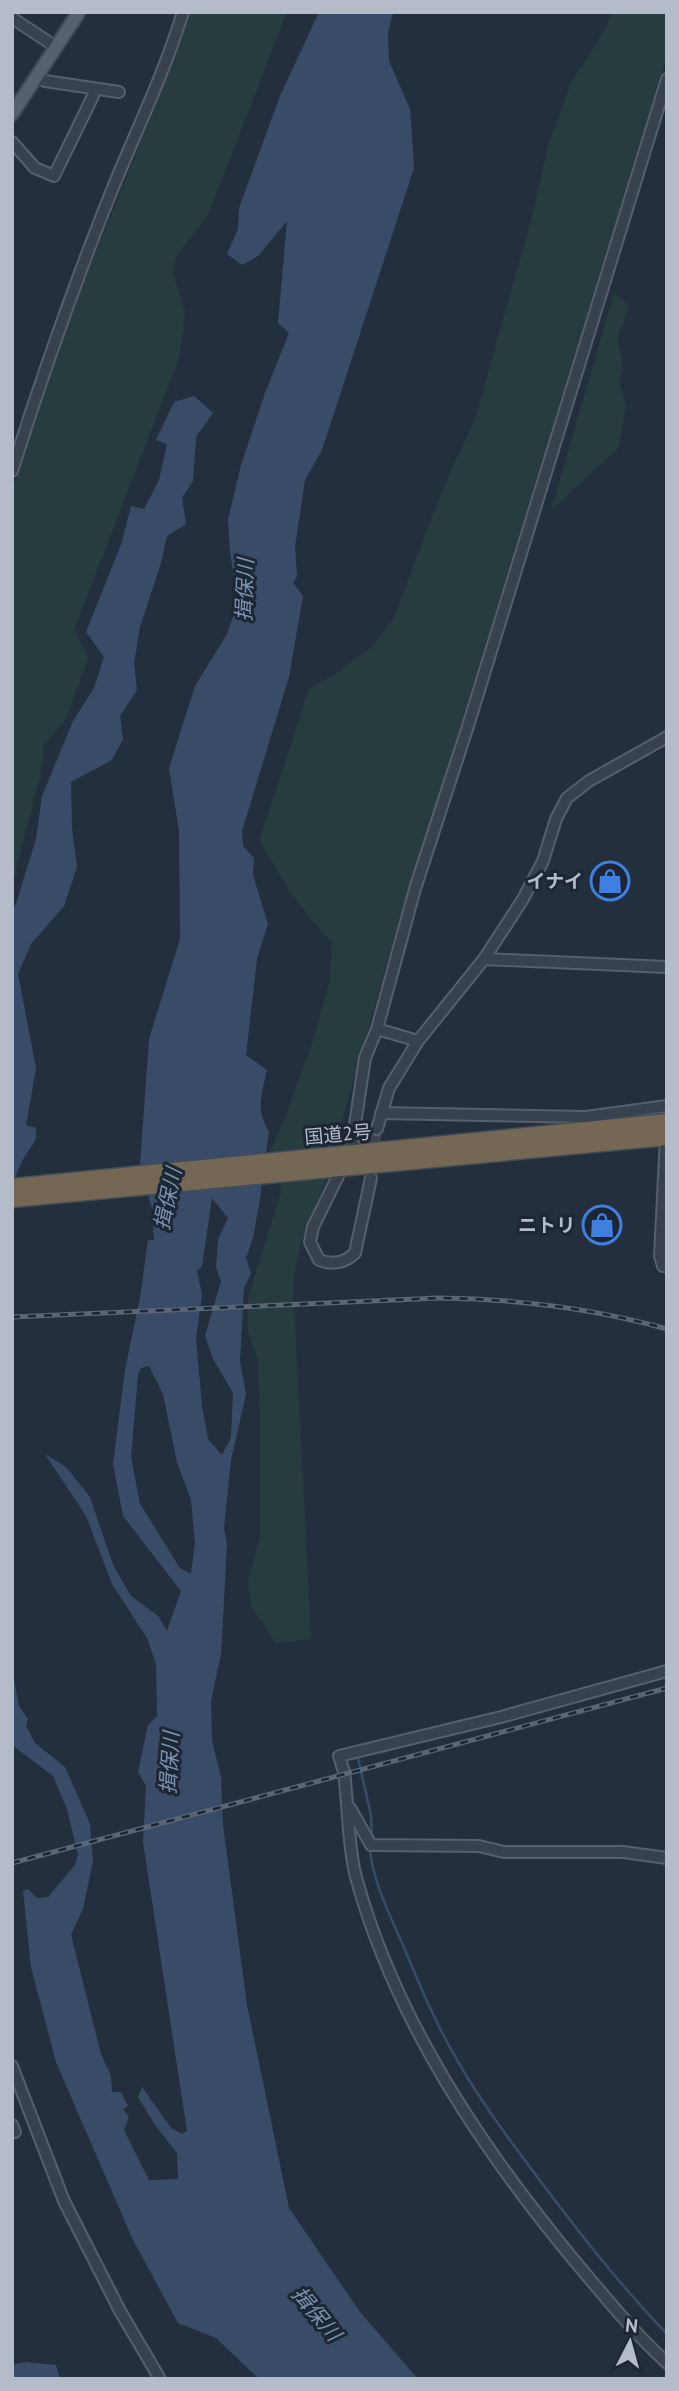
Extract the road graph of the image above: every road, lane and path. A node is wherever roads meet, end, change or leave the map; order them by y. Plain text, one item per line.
1 (16, 12) edge
2 (79, 12) edge
3 (183, 12) edge
4 (12, 18) edge
5 (56, 47) junction
6 (37, 77) junction
7 (667, 79) edge
8 (94, 89) junction
9 (119, 92) dead end
10 (12, 114) edge
11 (12, 142) edge
12 (12, 471) edge
13 (667, 737) edge
14 (484, 959) junction
15 (667, 967) edge
16 (377, 1029) junction
17 (418, 1041) junction
18 (667, 1106) edge
19 (381, 1113) junction
20 (377, 1129) tunnel mouth
21 (666, 1132) edge
22 (353, 1154) junction
23 (332, 1164) junction
24 (371, 1178) dead end
25 (12, 1187) edge
26 (12, 1199) edge
27 (667, 1215) edge
28 (660, 1228) junction
29 (667, 1266) edge
30 (667, 1671) edge
31 (347, 1802) junction
32 (667, 1858) edge
33 (12, 2066) edge
34 (12, 2125) edge
35 (12, 2132) edge
36 (667, 2363) edge
37 (160, 2379) edge

1 - 4 street
2 - 5 main road
3 - 12 street
4 - 5 street
5 - 6 main road
6 - 8 street
6 - 10 main road
7 - 16 street
8 - 9 street
8 - 11 street
13 - 14 street
14 - 15 street
14 - 17 street
16 - 17 street
16 - 22 street
17 - 19 street
18 - 19 street
19 - 20 street
21 - 22 highway, 国道2号
21 - 23 highway, 国道2号
21 - 28 street
22 - 23 highway, 国道2号
23 - 24 street
23 - 25 highway, 国道2号
23 - 26 highway, 国道2号
27 - 28 street
28 - 29 street
30 - 31 street
31 - 32 street
31 - 36 street
33 - 37 street
34 - 35 street

